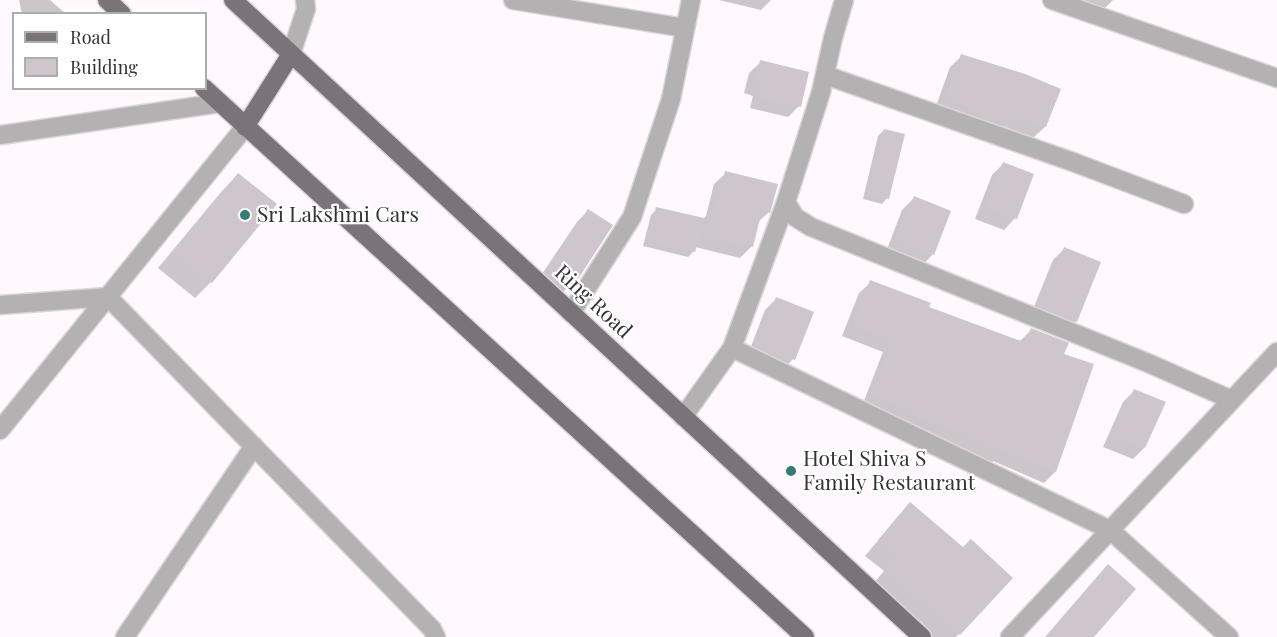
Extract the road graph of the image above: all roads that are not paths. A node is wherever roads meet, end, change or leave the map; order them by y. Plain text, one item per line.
1 (107, 0) edge
2 (233, 0) edge
3 (305, 0) edge
4 (513, 0) edge
5 (691, 0) edge
6 (844, 0) edge
7 (1052, 0) edge
8 (120, 12) edge
9 (685, 28) junction
10 (291, 54) junction
11 (825, 75) junction
12 (1277, 78) edge
13 (206, 90) edge
14 (220, 104) junction
15 (245, 127) junction
16 (0, 135) edge
17 (786, 202) junction
18 (1184, 204) dead end
19 (108, 297) junction
20 (0, 305) edge
21 (571, 313) junction
22 (732, 348) junction
23 (1277, 352) edge
24 (1232, 400) junction
25 (683, 417) junction
26 (0, 430) edge
27 (254, 446) junction
28 (1110, 530) junction
29 (125, 637) edge
30 (436, 637) edge
31 (804, 637) edge
32 (922, 637) edge
33 (1010, 637) edge
34 (1229, 637) edge

1 - 8 main road
2 - 10 main road, Ring Road
3 - 10 street
4 - 9 street
5 - 9 street
6 - 11 street
7 - 12 street
9 - 21 street
10 - 15 main road
10 - 21 main road, Ring Road
11 - 17 street
11 - 18 street
13 - 14 main road
14 - 15 main road
14 - 16 street
15 - 19 street
15 - 31 main road
17 - 22 street
17 - 24 street
19 - 20 street
19 - 26 street
19 - 27 street
21 - 25 main road, Ring Road
22 - 25 street
22 - 28 street
23 - 24 street
24 - 28 street
25 - 32 main road, Ring Road
27 - 29 street
27 - 30 street
28 - 33 street
28 - 34 street

